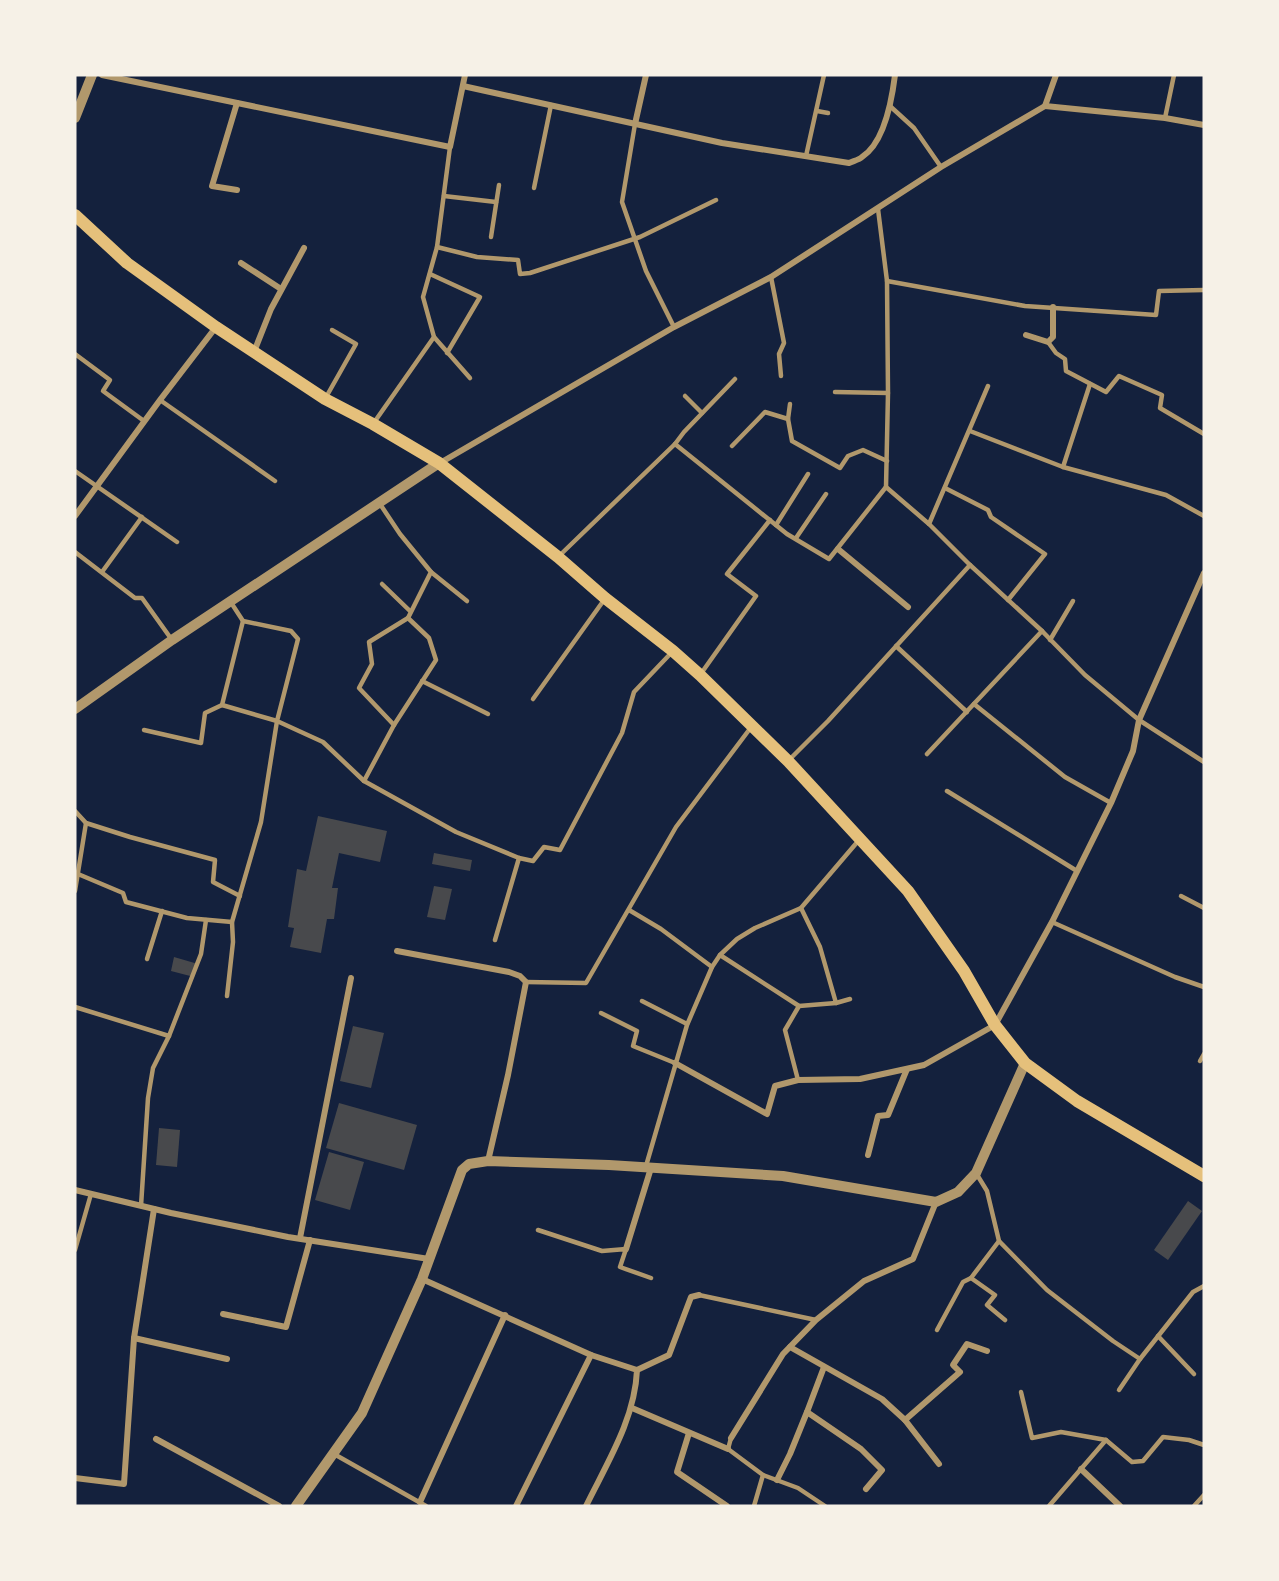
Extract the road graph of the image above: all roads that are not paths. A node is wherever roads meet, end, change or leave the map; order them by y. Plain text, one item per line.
1 (92, 75) edge
2 (102, 75) edge
3 (465, 75) edge
4 (646, 75) edge
5 (824, 75) edge
6 (895, 75) edge
7 (1056, 75) edge
8 (1174, 75) edge
9 (462, 86) junction
10 (237, 103) junction
11 (551, 105) junction
12 (1045, 106) junction
13 (891, 107) junction
14 (817, 111) junction
15 (828, 113) dead end
16 (75, 118) edge
17 (1165, 118) junction
18 (635, 124) junction
19 (1204, 125) edge
20 (450, 147) junction
21 (806, 156) junction
22 (941, 167) junction
23 (499, 185) dead end
24 (534, 188) dead end
25 (237, 190) dead end
26 (444, 196) junction
27 (716, 200) dead end
28 (496, 202) junction
29 (878, 209) junction
30 (75, 215) edge
31 (491, 237) dead end
32 (635, 239) junction
33 (437, 247) junction
34 (304, 248) dead end
35 (241, 263) dead end
36 (430, 274) junction
37 (771, 277) junction
38 (887, 281) junction
39 (281, 289) junction
40 (1204, 290) edge
41 (1053, 307) junction
42 (216, 327) junction
43 (674, 327) junction
44 (332, 330) dead end
45 (1026, 334) dead end
46 (434, 337) junction
47 (1048, 342) junction
48 (254, 352) junction
49 (447, 353) junction
50 (75, 354) edge
51 (781, 376) dead end
52 (470, 378) dead end
53 (735, 379) dead end
54 (1090, 384) junction
55 (988, 386) dead end
56 (835, 392) dead end
57 (888, 393) junction
58 (686, 396) dead end
59 (160, 399) junction
60 (325, 399) junction
61 (790, 404) dead end
62 (702, 413) junction
63 (788, 419) junction
64 (144, 421) junction
65 (373, 424) junction
66 (970, 430) junction
67 (1204, 434) edge
68 (675, 444) junction
69 (732, 446) dead end
70 (886, 461) junction
71 (439, 463) junction
72 (1063, 466) junction
73 (75, 471) edge
74 (808, 474) dead end
75 (275, 481) dead end
76 (97, 486) junction
77 (886, 487) junction
78 (945, 488) junction
79 (826, 494) dead end
80 (380, 504) junction
81 (75, 516) edge
82 (1204, 516) edge
83 (142, 517) junction
84 (770, 520) junction
85 (929, 524) junction
86 (776, 525) junction
87 (796, 538) junction
88 (177, 542) dead end
89 (838, 549) junction
90 (75, 552) edge
91 (558, 557) junction
92 (970, 565) junction
93 (102, 572) junction
94 (431, 572) junction
95 (1204, 573) edge
96 (382, 584) dead end
97 (605, 598) junction
98 (1008, 600) junction
99 (230, 601) junction
100 (1073, 601) dead end
101 (467, 602) dead end
102 (908, 607) dead end
103 (410, 611) junction
104 (408, 618) junction
105 (243, 621) junction
106 (1042, 631) junction
107 (172, 640) junction
108 (1050, 640) junction
109 (896, 646) junction
110 (673, 651) junction
111 (700, 675) junction
112 (422, 681) junction
113 (533, 699) dead end
114 (974, 704) junction
115 (222, 705) junction
116 (75, 709) edge
117 (967, 712) junction
118 (488, 714) dead end
119 (1139, 720) junction
120 (277, 721) junction
121 (394, 725) junction
122 (752, 726) junction
123 (144, 730) dead end
124 (927, 754) dead end
125 (788, 761) junction
126 (1204, 762) edge
127 (364, 781) junction
128 (947, 791) dead end
129 (1111, 803) junction
130 (75, 811) edge
131 (86, 823) junction
132 (860, 838) junction
133 (519, 858) junction
134 (1077, 871) junction
135 (78, 874) junction
136 (75, 891) edge
137 (240, 896) junction
138 (1181, 896) dead end
139 (801, 908) junction
140 (1204, 908) edge
141 (629, 910) junction
142 (162, 911) junction
143 (206, 920) junction
144 (232, 922) junction
145 (1052, 922) junction
146 (495, 940) dead end
147 (397, 951) dead end
148 (720, 956) junction
149 (147, 959) dead end
150 (712, 967) junction
151 (351, 978) dead end
152 (526, 982) junction
153 (1204, 987) edge
154 (227, 996) dead end
155 (850, 999) dead end
156 (642, 1001) dead end
157 (836, 1003) junction
158 (800, 1006) junction
159 (75, 1007) edge
160 (601, 1013) dead end
161 (687, 1024) junction
162 (995, 1025) junction
163 (169, 1036) junction
164 (1204, 1054) edge
165 (1200, 1061) dead end
166 (1025, 1062) junction
167 (675, 1063) junction
168 (907, 1069) junction
169 (798, 1080) junction
170 (868, 1155) dead end
171 (489, 1161) junction
172 (648, 1168) junction
173 (976, 1173) junction
174 (1204, 1176) edge
175 (75, 1190) edge
176 (91, 1194) junction
177 (936, 1202) junction
178 (141, 1206) junction
179 (154, 1209) junction
180 (538, 1230) dead end
181 (300, 1239) junction
182 (310, 1240) junction
183 (999, 1241) junction
184 (626, 1249) junction
185 (75, 1250) edge
186 (429, 1259) junction
187 (651, 1278) dead end
188 (970, 1278) junction
189 (422, 1279) junction
190 (1204, 1286) edge
191 (699, 1295) joint
192 (223, 1314) dead end
193 (506, 1315) junction
194 (816, 1320) junction
195 (1005, 1320) dead end
196 (937, 1330) dead end
197 (1158, 1336) junction
198 (134, 1338) junction
199 (790, 1347) junction
200 (987, 1351) dead end
201 (591, 1355) junction
202 (227, 1359) dead end
203 (1140, 1359) junction
204 (824, 1366) junction
205 (638, 1370) junction
206 (1194, 1374) dead end
207 (1119, 1390) dead end
208 (1021, 1392) dead end
209 (632, 1408) junction
210 (807, 1412) junction
211 (905, 1420) junction
212 (689, 1433) junction
213 (731, 1438) joint
214 (156, 1439) dead end
215 (1106, 1440) junction
216 (1204, 1445) edge
217 (728, 1449) junction
218 (333, 1453) junction
219 (939, 1464) dead end
220 (1081, 1469) junction
221 (763, 1475) junction
222 (75, 1478) edge
223 (777, 1480) junction
224 (866, 1489) dead end
225 (1204, 1495) edge
226 (816, 1503) edge
227 (423, 1504) edge
228 (279, 1506) edge
229 (296, 1506) edge
230 (516, 1506) edge
231 (586, 1506) edge
232 (727, 1506) edge
233 (754, 1506) edge
234 (825, 1506) edge
235 (1049, 1506) edge
236 (1120, 1506) edge
237 (1194, 1506) edge

1 - 16 street
2 - 10 street
3 - 9 street
4 - 18 street
5 - 14 lane
6 - 13 street
7 - 12 street
8 - 17 lane
9 - 11 street
9 - 20 street
10 - 20 street
10 - 25 street
11 - 18 street
11 - 24 lane
12 - 17 street
12 - 22 street
13 - 21 street
13 - 22 lane
14 - 15 lane
14 - 21 lane
17 - 19 street
18 - 21 street
18 - 32 lane
20 - 26 lane
22 - 29 street
23 - 28 lane
26 - 28 lane
26 - 33 lane
27 - 32 lane
28 - 31 lane
29 - 37 street
29 - 38 lane
30 - 42 main road
32 - 33 lane
32 - 43 lane
33 - 36 lane
34 - 39 street
35 - 39 street
36 - 46 lane
36 - 49 lane
37 - 43 street
37 - 51 lane
38 - 41 lane
38 - 57 lane
39 - 48 street
40 - 41 lane
41 - 47 street
42 - 48 main road
42 - 59 street
43 - 71 street
44 - 60 lane
45 - 47 street
46 - 49 lane
46 - 65 lane
47 - 54 lane
48 - 60 main road
49 - 52 lane
50 - 64 lane
53 - 62 lane
54 - 67 lane
54 - 72 lane
55 - 66 lane
56 - 57 lane
57 - 70 lane
58 - 62 lane
59 - 64 street
59 - 75 lane
60 - 65 main road
61 - 63 lane
62 - 68 lane
63 - 69 lane
63 - 70 lane
64 - 76 street
65 - 71 main road
66 - 72 lane
66 - 78 lane
68 - 84 lane
68 - 91 lane
70 - 77 lane
71 - 80 street
71 - 91 main road
72 - 82 lane
73 - 76 lane
74 - 86 lane
76 - 81 street
76 - 83 lane
77 - 85 lane
77 - 89 lane
78 - 85 lane
78 - 98 lane
79 - 87 lane
80 - 94 lane
80 - 99 street
83 - 88 lane
83 - 93 lane
84 - 86 lane
84 - 111 lane
85 - 92 lane
86 - 87 lane
87 - 89 lane
89 - 102 street
90 - 93 lane
91 - 97 main road
92 - 98 lane
92 - 109 lane
93 - 107 lane
94 - 101 lane
94 - 103 lane
95 - 119 street
96 - 103 lane
97 - 110 main road
97 - 113 lane
98 - 106 lane
99 - 105 lane
99 - 107 street
100 - 108 lane
103 - 104 lane
104 - 112 lane
104 - 121 lane
105 - 115 lane
105 - 120 lane
106 - 108 lane
106 - 114 lane
107 - 116 street
108 - 119 lane
109 - 117 lane
109 - 125 lane
110 - 111 main road
110 - 133 lane
111 - 122 main road
112 - 118 lane
112 - 121 lane
114 - 117 lane
114 - 129 lane
115 - 120 lane
115 - 123 lane
117 - 124 lane
119 - 126 lane
119 - 129 street
120 - 127 lane
120 - 137 lane
121 - 127 lane
122 - 125 main road
122 - 141 lane
125 - 132 main road
127 - 133 lane
128 - 134 lane
129 - 134 street
130 - 131 lane
131 - 135 lane
131 - 137 lane
132 - 139 lane
132 - 162 main road
133 - 146 lane
134 - 145 street
135 - 136 lane
135 - 142 lane
137 - 144 lane
138 - 140 lane
139 - 148 lane
139 - 157 lane
141 - 150 lane
141 - 152 lane
142 - 143 lane
142 - 149 lane
143 - 144 lane
143 - 163 lane
144 - 154 lane
145 - 153 lane
145 - 162 street
147 - 152 street
148 - 150 lane
148 - 158 lane
150 - 161 lane
151 - 181 street
152 - 171 street
155 - 157 lane
156 - 161 lane
157 - 158 lane
158 - 169 lane
159 - 163 lane
160 - 167 lane
161 - 167 lane
162 - 166 main road
162 - 168 street
163 - 178 lane
164 - 165 lane
166 - 173 street
166 - 174 main road
167 - 169 street
167 - 172 lane
168 - 169 street
168 - 170 street
171 - 172 street
171 - 186 street
172 - 177 street
172 - 184 street
173 - 177 street
173 - 183 lane
175 - 176 street
176 - 178 street
176 - 185 lane
177 - 194 street
178 - 179 street
179 - 181 street
179 - 198 street
180 - 184 lane
181 - 182 street
182 - 186 street
182 - 192 street
183 - 188 lane
183 - 203 lane
184 - 187 lane
186 - 189 street
188 - 195 lane
188 - 196 lane
189 - 193 street
189 - 218 street
190 - 197 lane
191 - 194 lane
191 - 205 street
193 - 201 street
193 - 227 street
194 - 199 street
197 - 203 lane
197 - 206 lane
198 - 202 street
198 - 222 street
199 - 204 street
199 - 213 street
200 - 211 street
201 - 205 street
201 - 230 street
203 - 207 lane
204 - 210 street
204 - 211 street
205 - 209 street
208 - 215 lane
209 - 212 street
209 - 231 street
210 - 223 street
210 - 224 street
211 - 219 street
212 - 217 street
212 - 232 street
213 - 217 lane
214 - 228 street
215 - 216 lane
215 - 220 lane
217 - 221 lane
218 - 227 lane
218 - 229 street
220 - 235 lane
220 - 236 street
221 - 223 lane
221 - 233 lane
223 - 226 lane
225 - 237 lane
226 - 234 lane

